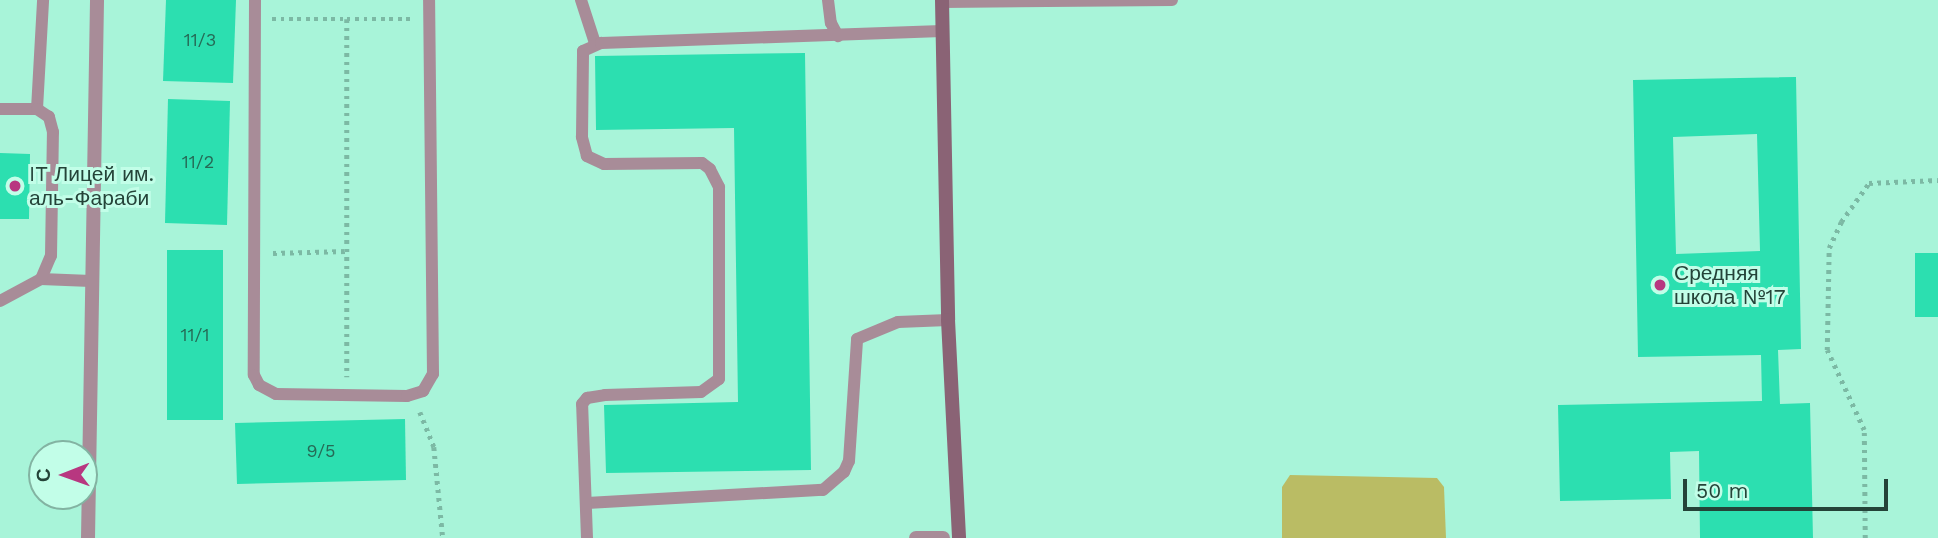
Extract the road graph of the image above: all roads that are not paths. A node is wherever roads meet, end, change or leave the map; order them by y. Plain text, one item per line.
1 (43, 0) edge
2 (97, 0) edge
3 (255, 0) edge
4 (429, 0) edge
5 (580, 0) edge
6 (828, 0) edge
7 (1054, 0) edge
8 (1172, 0) edge
9 (942, 1) edge
10 (943, 31) junction
11 (838, 36) junction
12 (594, 43) junction
13 (0, 109) edge
14 (37, 109) junction
15 (41, 279) junction
16 (91, 281) junction
17 (0, 301) edge
18 (948, 320) junction
19 (587, 503) junction
20 (88, 538) edge
21 (587, 538) edge
22 (916, 538) edge
23 (943, 538) edge
24 (960, 538) edge

1 - 14 lane
2 - 16 street
3 - 4 lane
5 - 12 lane
6 - 11 lane
7 - 8 lane
7 - 9 lane
9 - 10 street
10 - 11 lane
10 - 18 street
11 - 12 lane
12 - 19 lane
13 - 14 lane
14 - 15 lane
15 - 16 lane
15 - 17 lane
16 - 20 street
18 - 19 lane
18 - 24 street
19 - 21 lane
22 - 23 street

